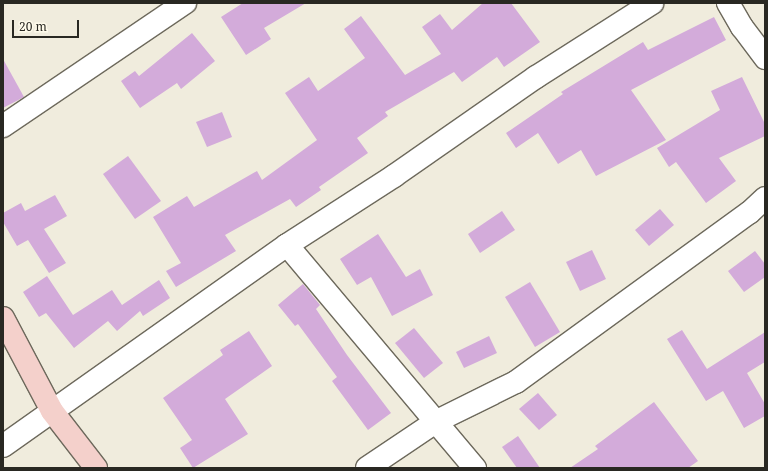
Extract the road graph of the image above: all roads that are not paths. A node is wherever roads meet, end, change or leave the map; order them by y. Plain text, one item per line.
1 (185, 3) edge
2 (652, 3) edge
3 (728, 3) edge
4 (765, 58) edge
5 (3, 126) edge
6 (765, 198) edge
7 (287, 245) junction
8 (3, 318) edge
9 (52, 411) junction
10 (437, 421) junction
11 (3, 446) edge
12 (96, 468) edge
13 (367, 468) edge
14 (475, 468) edge

1 - 5 street
2 - 7 street
3 - 4 street
6 - 10 street
7 - 9 street
7 - 10 street
8 - 9 main road
9 - 11 street
9 - 12 main road
10 - 13 street
10 - 14 street

